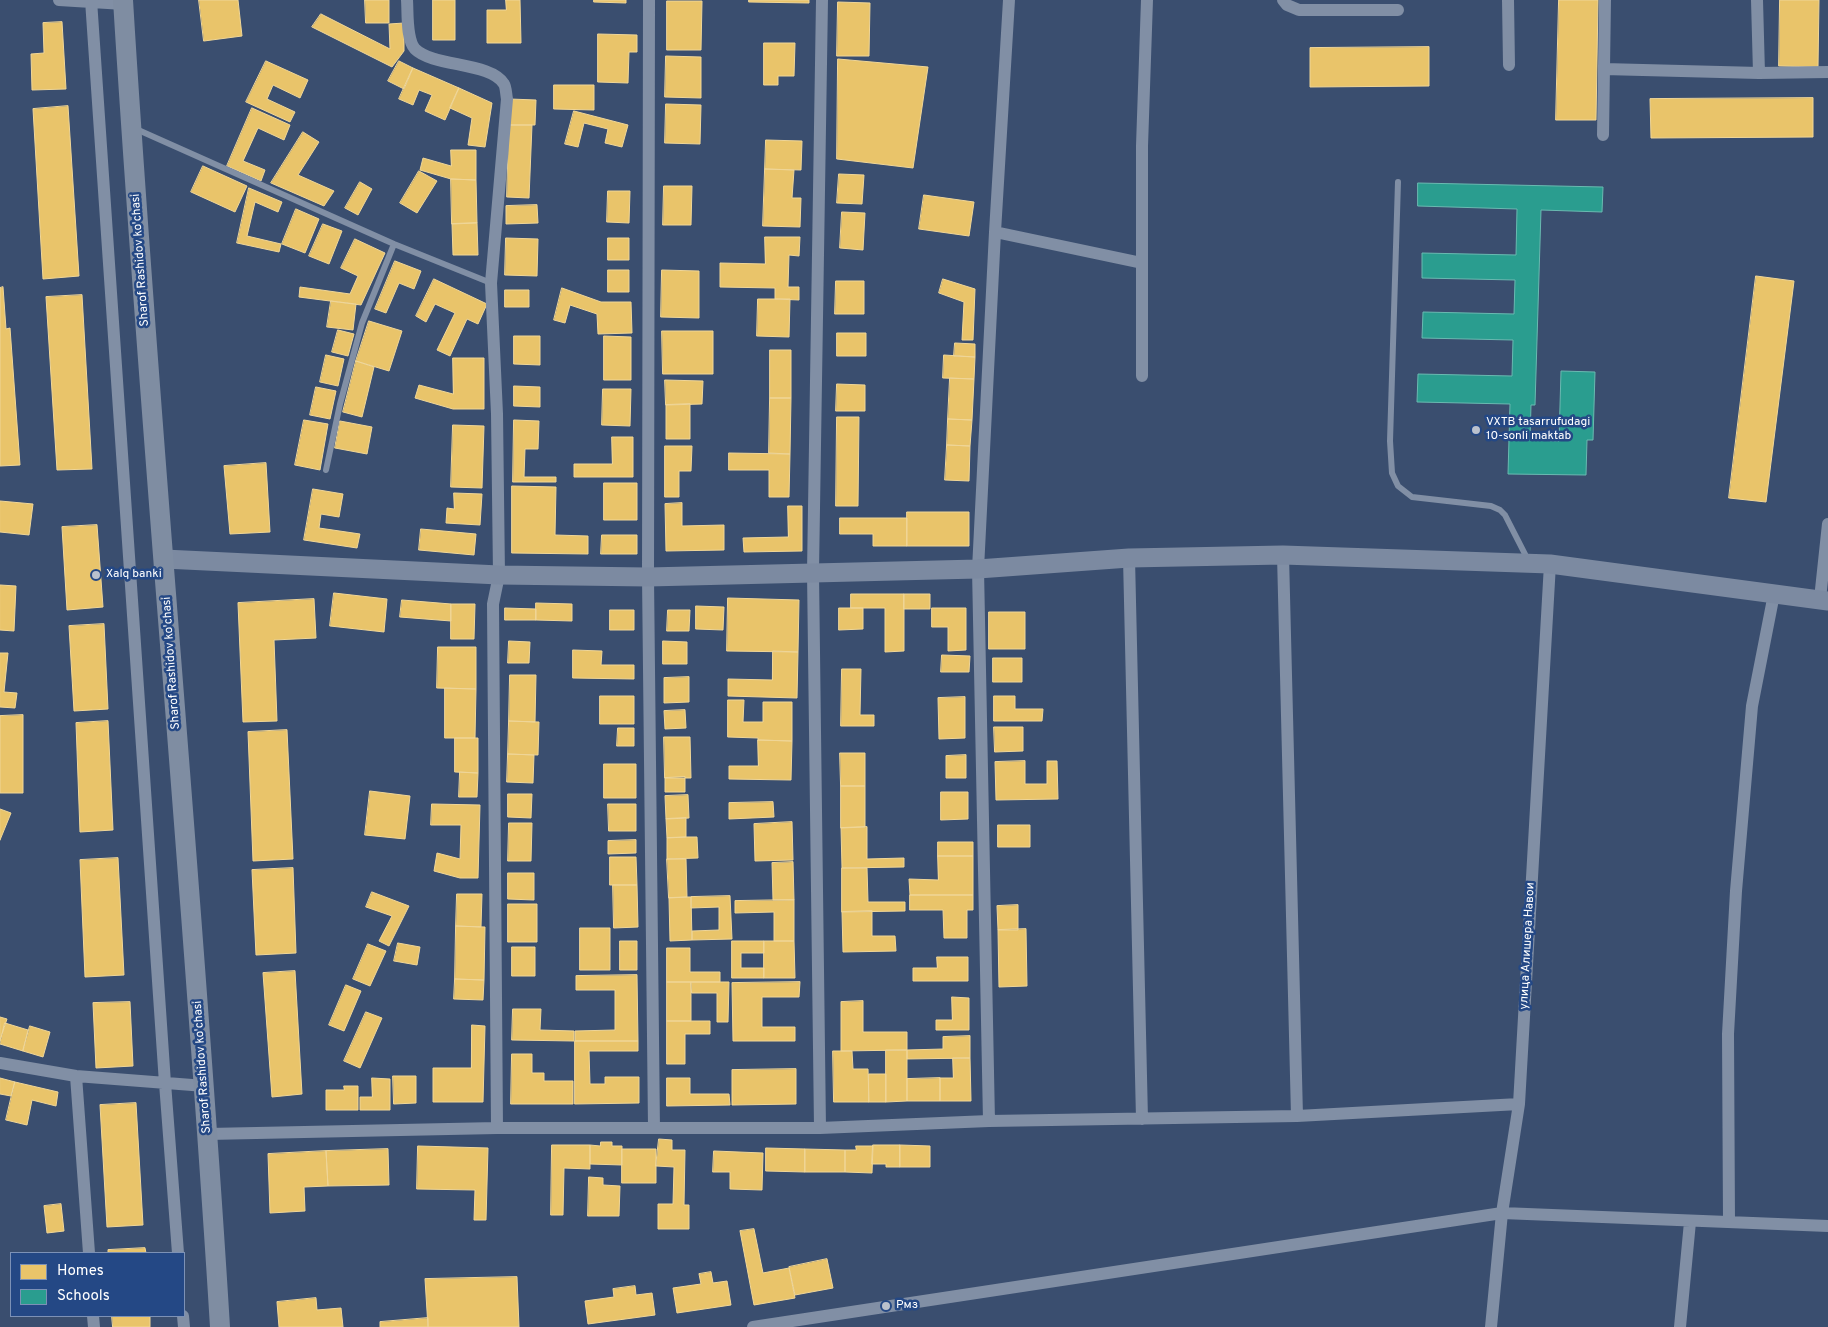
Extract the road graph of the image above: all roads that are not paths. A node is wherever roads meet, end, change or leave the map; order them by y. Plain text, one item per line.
1 (59, 0) edge
2 (408, 0) edge
3 (649, 0) edge
4 (822, 0) edge
5 (1010, 0) edge
6 (1147, 0) edge
7 (1283, 0) edge
8 (1508, 0) edge
9 (1605, 0) edge
10 (1757, 0) edge
11 (91, 1) edge
12 (123, 2) edge
13 (1398, 10) dead end
14 (1509, 65) dead end
15 (1604, 69) junction
16 (1828, 72) edge
17 (1759, 73) junction
18 (132, 128) junction
19 (1603, 135) dead end
20 (1398, 182) dead end
21 (995, 232) junction
22 (394, 244) junction
23 (1142, 263) junction
24 (491, 284) junction
25 (1142, 376) dead end
26 (326, 470) dead end
27 (1828, 524) edge
28 (1283, 555) junction
29 (1129, 558) junction
30 (164, 559) junction
31 (1529, 564) junction
32 (1550, 564) junction
33 (978, 569) junction
34 (813, 572) junction
35 (499, 575) junction
36 (648, 577) junction
37 (1774, 594) junction
38 (1824, 600) edge
39 (0, 1062) edge
40 (76, 1076) junction
41 (165, 1083) junction
42 (204, 1086) junction
43 (1519, 1104) junction
44 (1297, 1116) junction
45 (1142, 1119) junction
46 (989, 1121) junction
47 (497, 1128) junction
48 (654, 1128) junction
49 (820, 1128) junction
50 (208, 1134) junction
51 (1502, 1214) junction
52 (1729, 1221) junction
53 (1690, 1222) junction
54 (1828, 1226) edge
55 (89, 1252) edge
56 (178, 1252) edge
57 (220, 1327) edge
58 (753, 1327) edge
59 (1491, 1327) edge
60 (1680, 1327) edge

1 - 11 street
2 - 24 street
3 - 36 street
4 - 34 street
5 - 21 street
6 - 23 street
7 - 13 street
8 - 14 street
9 - 15 street
10 - 17 street
11 - 12 street
11 - 41 street
12 - 18 main road, Sharof Rashidov ko'chasi
15 - 17 street
15 - 19 street
16 - 17 street
18 - 22 lane
18 - 30 main road, Sharof Rashidov ko'chasi
20 - 31 lane
21 - 23 street
21 - 33 street
22 - 24 lane
22 - 26 lane
23 - 25 street
24 - 35 street
27 - 38 street
28 - 29 street
28 - 31 street
28 - 44 street
29 - 33 street
29 - 45 street
30 - 35 street
30 - 42 main road, Sharof Rashidov ko'chasi
31 - 32 street
32 - 37 street
32 - 43 street, улица Алишера Навои
33 - 34 street
33 - 46 street
34 - 36 street
34 - 49 street
35 - 36 street
35 - 47 street
36 - 48 street
37 - 38 street
37 - 52 street
39 - 40 street
40 - 41 street
40 - 55 street
41 - 42 street
41 - 56 street
42 - 50 main road, Sharof Rashidov ko'chasi
43 - 44 street
43 - 51 street, улица Алишера Навои
44 - 45 street
45 - 46 street
46 - 49 street
47 - 48 street
47 - 50 street
48 - 49 street
50 - 57 main road, Sharof Rashidov ko'chasi
51 - 53 street
51 - 58 street
51 - 59 street, улица Алишера Навои
52 - 53 street
52 - 54 street
53 - 60 street

